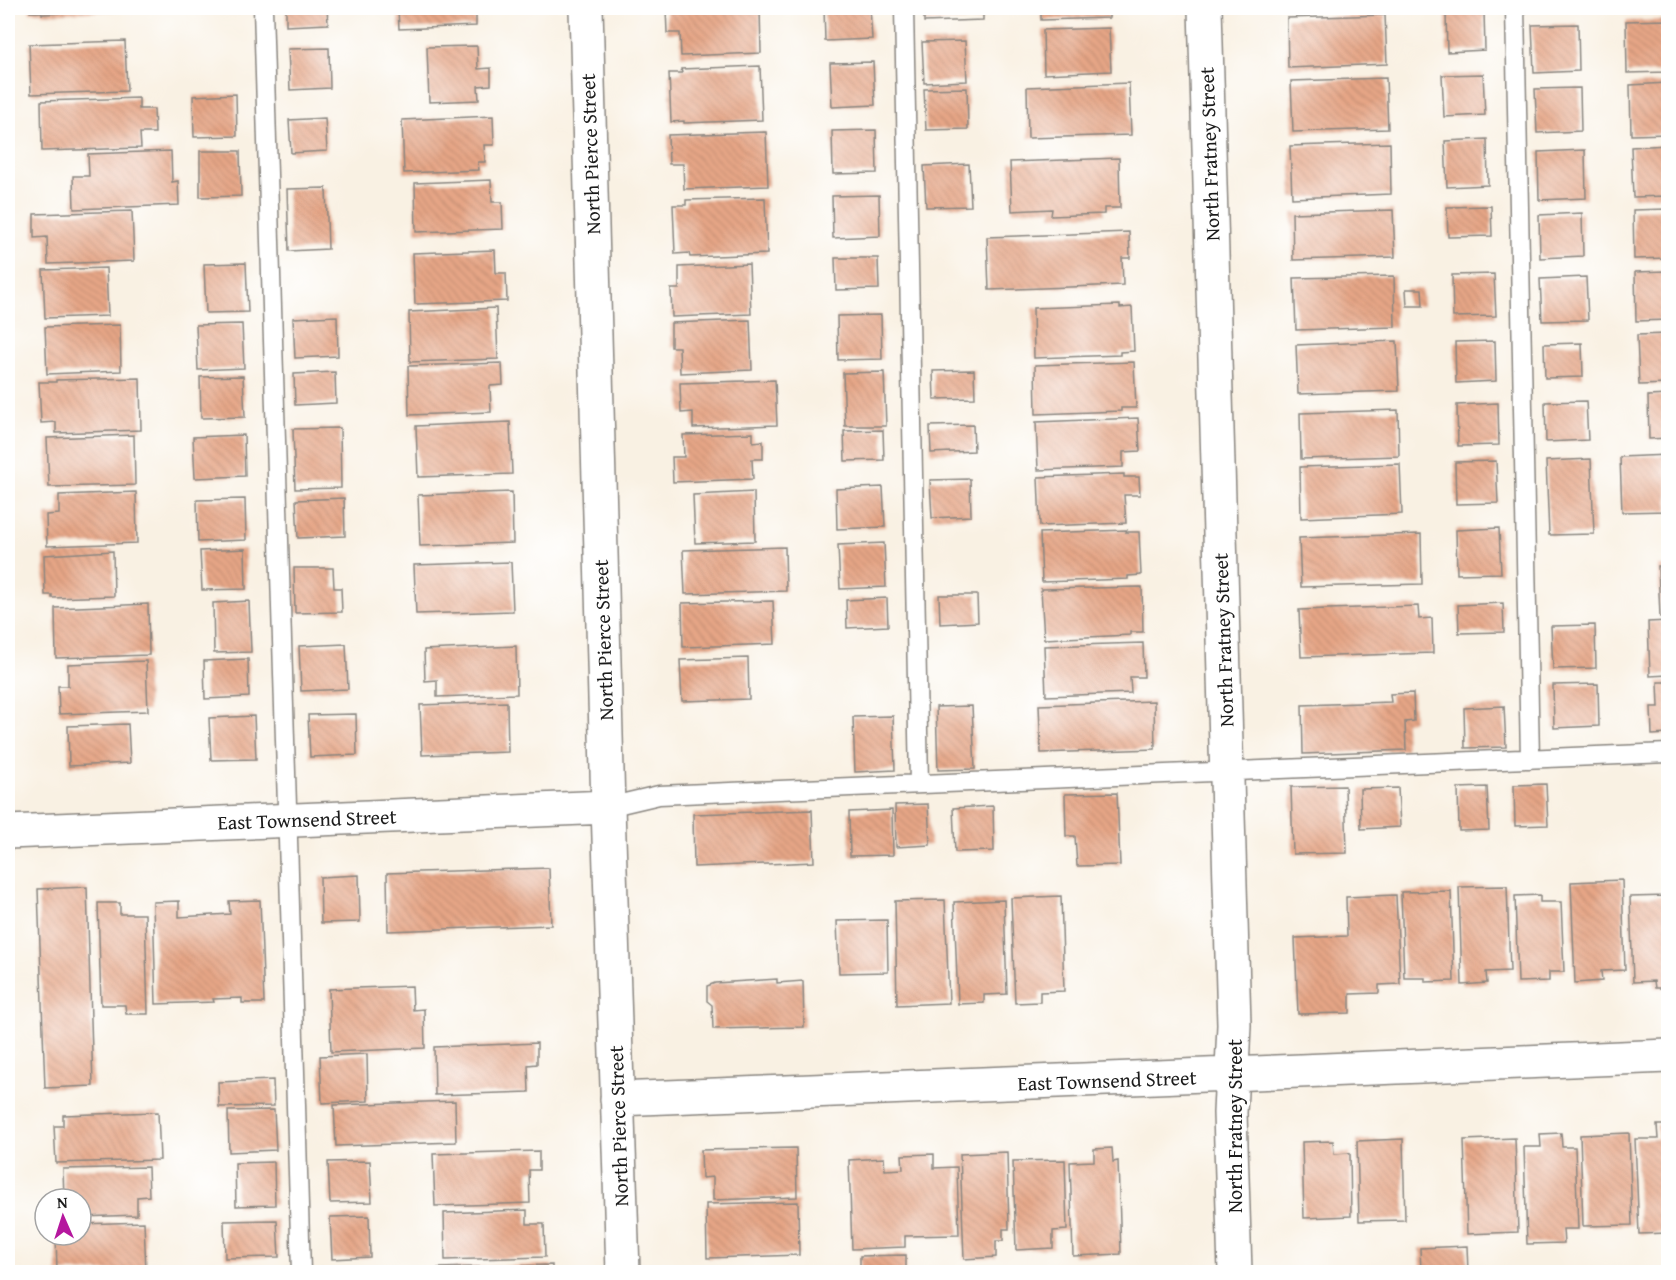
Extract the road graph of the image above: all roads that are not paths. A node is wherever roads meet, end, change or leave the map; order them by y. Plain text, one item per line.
1 (263, 8) edge
2 (586, 8) edge
3 (904, 8) edge
4 (1205, 8) edge
5 (1515, 8) edge
6 (1668, 753) edge
7 (1530, 759) junction
8 (1227, 771) junction
9 (919, 784) junction
10 (608, 807) junction
11 (287, 820) junction
12 (8, 832) edge
13 (1668, 1056) edge
14 (1232, 1075) junction
15 (617, 1099) junction
16 (301, 1272) edge
17 (623, 1272) edge
18 (1235, 1272) edge

1 - 11 lane
2 - 10 street, North Pierce Street
3 - 9 lane
4 - 8 street, North Fratney Street
5 - 7 lane
6 - 7 lane
7 - 8 lane
8 - 9 lane
8 - 14 street, North Fratney Street
9 - 10 lane
10 - 11 street, East Townsend Street
10 - 15 street, North Pierce Street
11 - 12 street, East Townsend Street
11 - 16 lane
13 - 14 street, East Townsend Street
14 - 15 street, East Townsend Street
14 - 18 street, North Fratney Street
15 - 17 street, North Pierce Street

